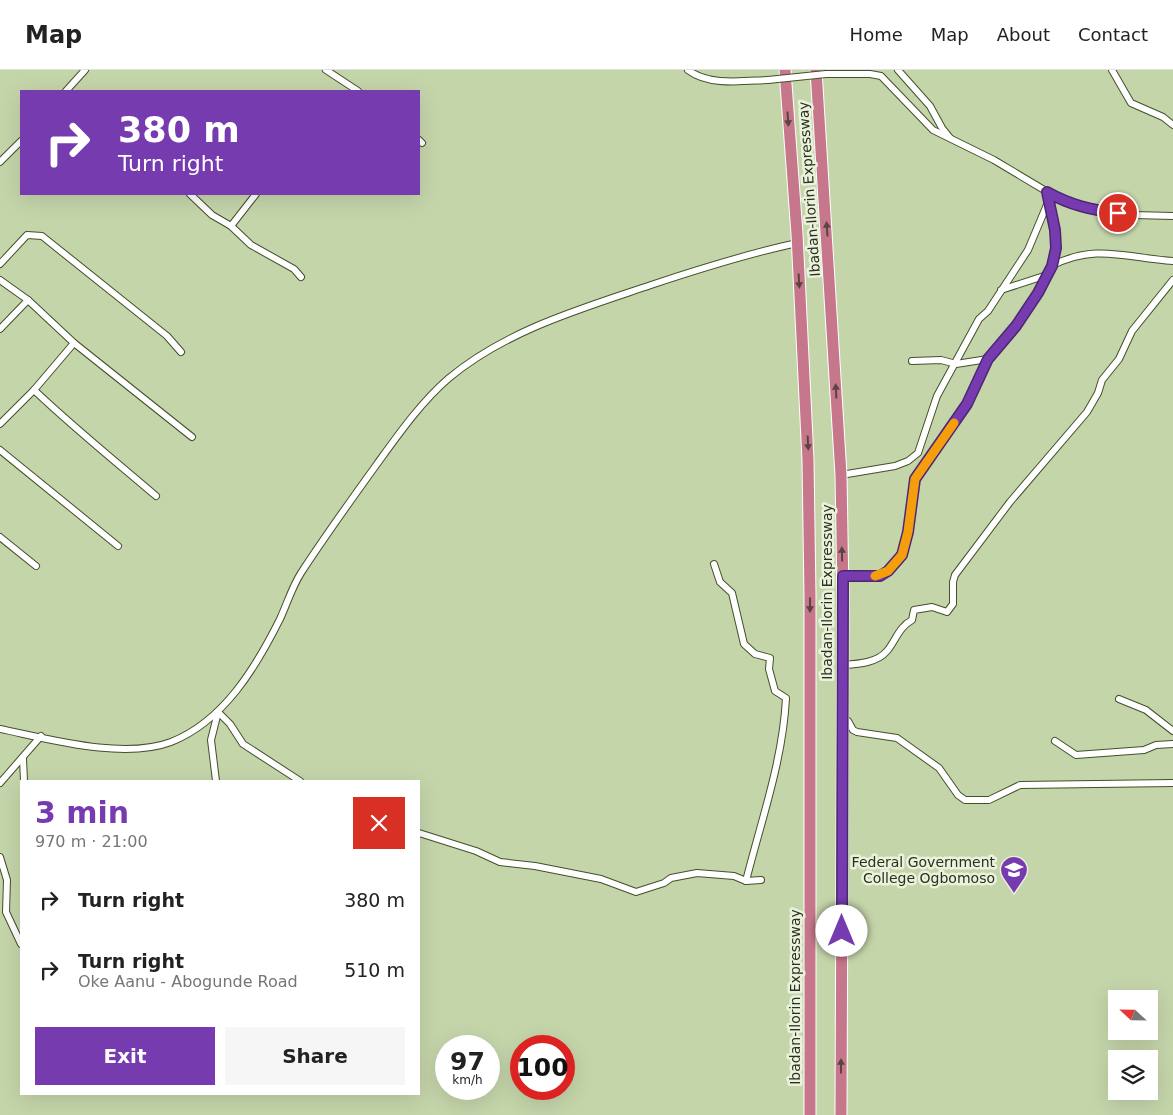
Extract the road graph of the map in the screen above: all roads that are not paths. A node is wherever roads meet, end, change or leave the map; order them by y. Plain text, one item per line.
1 (85, 70) edge
2 (326, 70) edge
3 (688, 70) edge
4 (785, 70) edge
5 (898, 70) edge
6 (1112, 70) edge
7 (821, 72) edge
8 (348, 89) edge
9 (68, 90) edge
10 (1173, 125) edge
11 (20, 142) edge
12 (954, 142) junction
13 (0, 162) edge
14 (191, 195) edge
15 (255, 195) edge
16 (1048, 195) junction
17 (1173, 216) edge
18 (231, 226) junction
19 (797, 243) junction
20 (1173, 262) edge
21 (0, 264) edge
22 (1052, 266) junction
23 (1047, 275) junction
24 (302, 277) dead end
25 (0, 280) edge
26 (1173, 280) edge
27 (1000, 290) junction
28 (28, 300) junction
29 (0, 329) edge
30 (74, 342) junction
31 (181, 352) dead end
32 (988, 359) junction
33 (912, 360) dead end
34 (955, 364) junction
35 (34, 390) junction
36 (0, 424) edge
37 (192, 437) dead end
38 (0, 450) edge
39 (840, 475) junction
40 (156, 496) dead end
41 (0, 537) edge
42 (118, 546) dead end
43 (714, 564) dead end
44 (36, 566) dead end
45 (843, 576) junction
46 (843, 665) junction
47 (1119, 700) dead end
48 (218, 712) junction
49 (842, 720) junction
50 (0, 729) edge
51 (1173, 732) edge
52 (41, 736) junction
53 (1055, 741) dead end
54 (1173, 744) edge
55 (23, 759) junction
56 (24, 780) edge
57 (216, 780) edge
58 (298, 780) edge
59 (1173, 783) edge
60 (0, 784) edge
61 (420, 833) edge
62 (0, 857) edge
63 (762, 880) dead end
64 (746, 881) junction
65 (20, 942) edge
66 (810, 1115) edge
67 (841, 1115) edge

1 - 9 street
2 - 8 street
3 - 7 street, bridge
4 -> 19 highway, Ibadan-Ilorin Expressway
5 - 12 street
6 - 10 street
7 - 12 street
39 -> 7 highway, Ibadan-Ilorin Expressway
11 - 13 street
12 - 16 street
14 - 18 street
15 - 18 street
16 - 17 street
16 - 22 street
16 - 27 street
18 - 24 street
19 - 48 street
19 -> 66 highway, Ibadan-Ilorin Expressway
20 - 22 street
21 - 31 street
22 - 23 street
23 - 27 street
23 - 32 street
25 - 28 street
26 - 46 street
27 - 34 street
28 - 29 street
28 - 30 street
30 - 35 street
30 - 37 street
32 - 34 street
32 - 45 street
33 - 34 street
34 - 39 street
35 - 36 street
35 - 40 street
38 - 42 street
45 -> 39 highway, Ibadan-Ilorin Expressway
41 - 44 street
43 - 64 street
45 - 46 highway, Ibadan-Ilorin Expressway
46 - 49 highway, Ibadan-Ilorin Expressway
47 - 51 street
48 - 52 street
48 - 57 street
48 - 58 street
49 - 59 street
67 -> 49 highway, Ibadan-Ilorin Expressway
50 - 52 street
52 - 55 street
53 - 54 street
55 - 56 street
55 - 60 street
61 - 64 street
62 - 65 street
63 - 64 street

